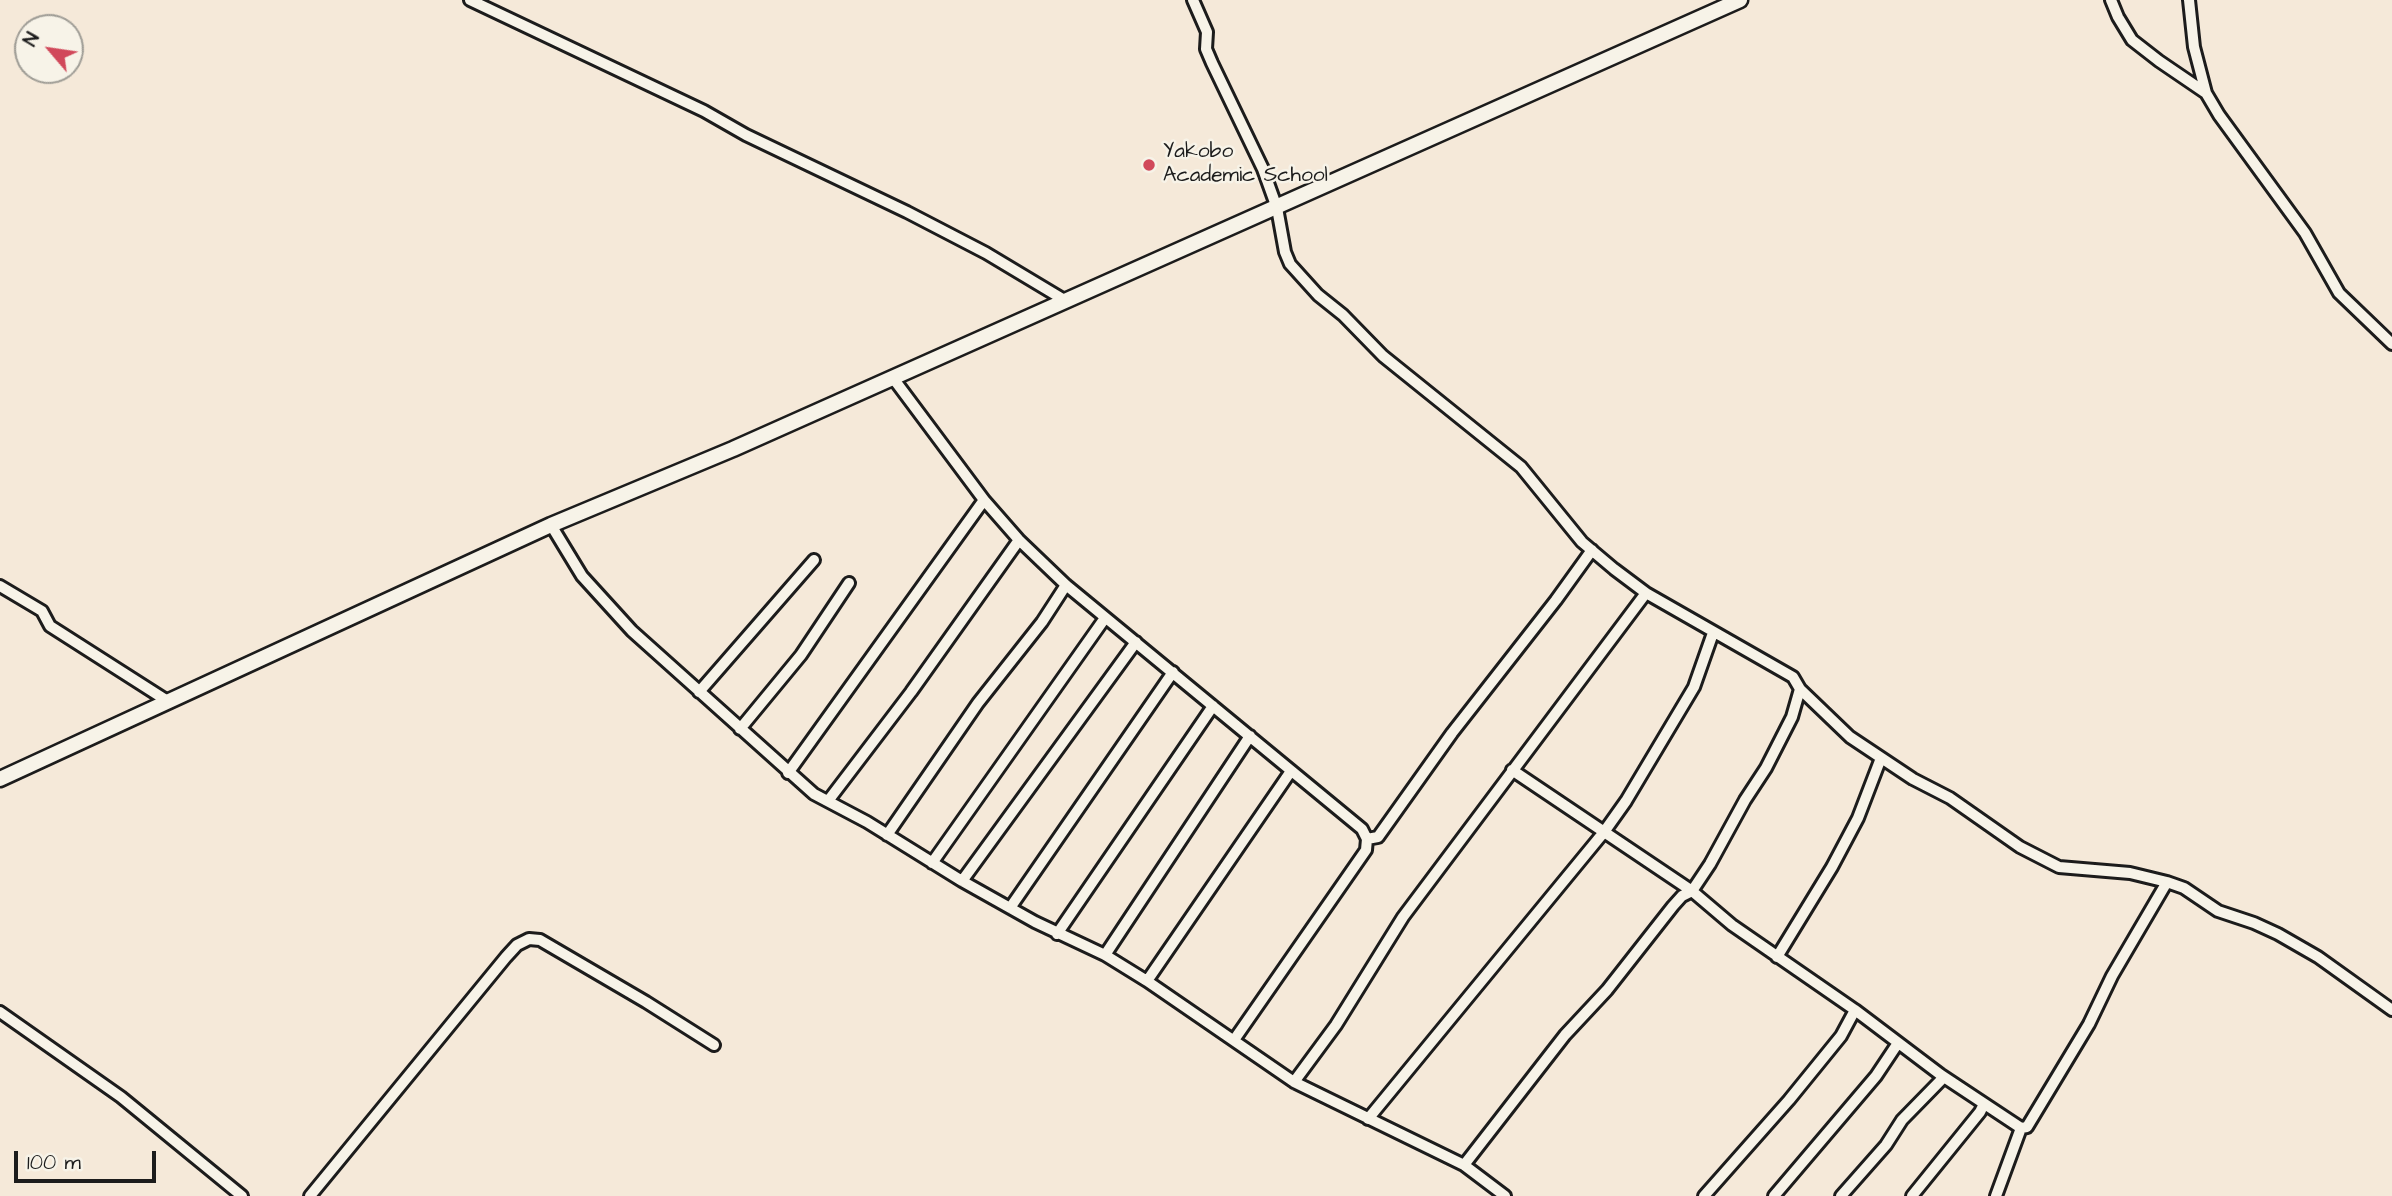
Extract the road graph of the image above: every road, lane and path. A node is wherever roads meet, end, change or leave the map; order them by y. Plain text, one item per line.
1 (470, 0) edge
2 (1193, 0) edge
3 (1740, 0) edge
4 (2111, 0) edge
5 (2189, 0) edge
6 (484, 3) edge
7 (2206, 93) junction
8 (1278, 208) junction
9 (1066, 301) junction
10 (2392, 344) edge
11 (893, 378) junction
12 (984, 500) junction
13 (551, 525) junction
14 (1019, 540) junction
15 (1592, 550) junction
16 (814, 560) dead end
17 (849, 583) dead end
18 (1066, 585) junction
19 (0, 586) edge
20 (1646, 593) junction
21 (1105, 618) junction
22 (1713, 633) junction
23 (1136, 642) junction
24 (1173, 672) junction
25 (1800, 689) junction
26 (699, 692) junction
27 (169, 702) junction
28 (1213, 706) junction
29 (740, 729) junction
30 (1250, 736) junction
31 (1881, 758) junction
32 (1512, 770) junction
33 (1290, 771) junction
34 (788, 773) junction
35 (0, 779) edge
36 (828, 801) junction
37 (1604, 832) junction
38 (887, 835) junction
39 (1367, 839) junction
40 (932, 863) junction
41 (962, 881) junction
42 (2167, 882) junction
43 (1692, 891) junction
44 (1010, 908) junction
45 (1057, 934) junction
46 (1105, 955) junction
47 (1777, 957) junction
48 (1147, 981) junction
49 (1855, 1010) junction
50 (2392, 1010) edge
51 (0, 1012) edge
52 (1234, 1040) junction
53 (1898, 1043) junction
54 (714, 1045) dead end
55 (1944, 1077) junction
56 (1294, 1082) junction
57 (1984, 1104) junction
58 (1368, 1119) junction
59 (2021, 1128) junction
60 (1464, 1165) junction
61 (242, 1196) edge
62 (310, 1196) edge
63 (1505, 1196) edge
64 (1704, 1196) edge
65 (1774, 1196) edge
66 (1841, 1196) edge
67 (1912, 1196) edge
68 (1996, 1196) edge

1 - 6 street
2 - 8 street
3 - 8 street
4 - 7 street
5 - 7 street
6 - 9 street
7 - 10 street
8 - 9 street
8 - 15 street
9 - 11 street
11 - 12 street
11 - 13 street
12 - 14 street
12 - 34 street
13 - 26 street
13 - 27 street
14 - 18 street
14 - 36 street
15 - 20 street
15 - 39 street
16 - 26 street
17 - 29 street
18 - 21 street
18 - 38 street
19 - 27 street
20 - 22 street
20 - 32 street
21 - 23 street
21 - 40 street
22 - 25 street
22 - 37 street
23 - 24 street
23 - 41 street
24 - 28 street
24 - 44 street
25 - 31 street
25 - 43 street
26 - 29 street
27 - 35 street
28 - 30 street
28 - 45 street
29 - 34 street
30 - 33 street
30 - 46 street
31 - 42 street
31 - 47 street
32 - 37 street
32 - 56 street
33 - 39 street
33 - 48 street
34 - 36 street
36 - 38 street
37 - 43 street
37 - 58 street
38 - 40 street
39 - 52 street
40 - 41 street
41 - 44 street
42 - 50 street
42 - 59 street
43 - 47 street
43 - 60 street
44 - 45 street
45 - 46 street
46 - 48 street
47 - 49 street
48 - 52 street
49 - 53 street
49 - 64 street
51 - 61 street
52 - 56 street
53 - 55 street
53 - 65 street
54 - 62 street
55 - 57 street
55 - 66 street
56 - 58 street
57 - 59 street
57 - 67 street
58 - 60 street
59 - 68 street
60 - 63 street

